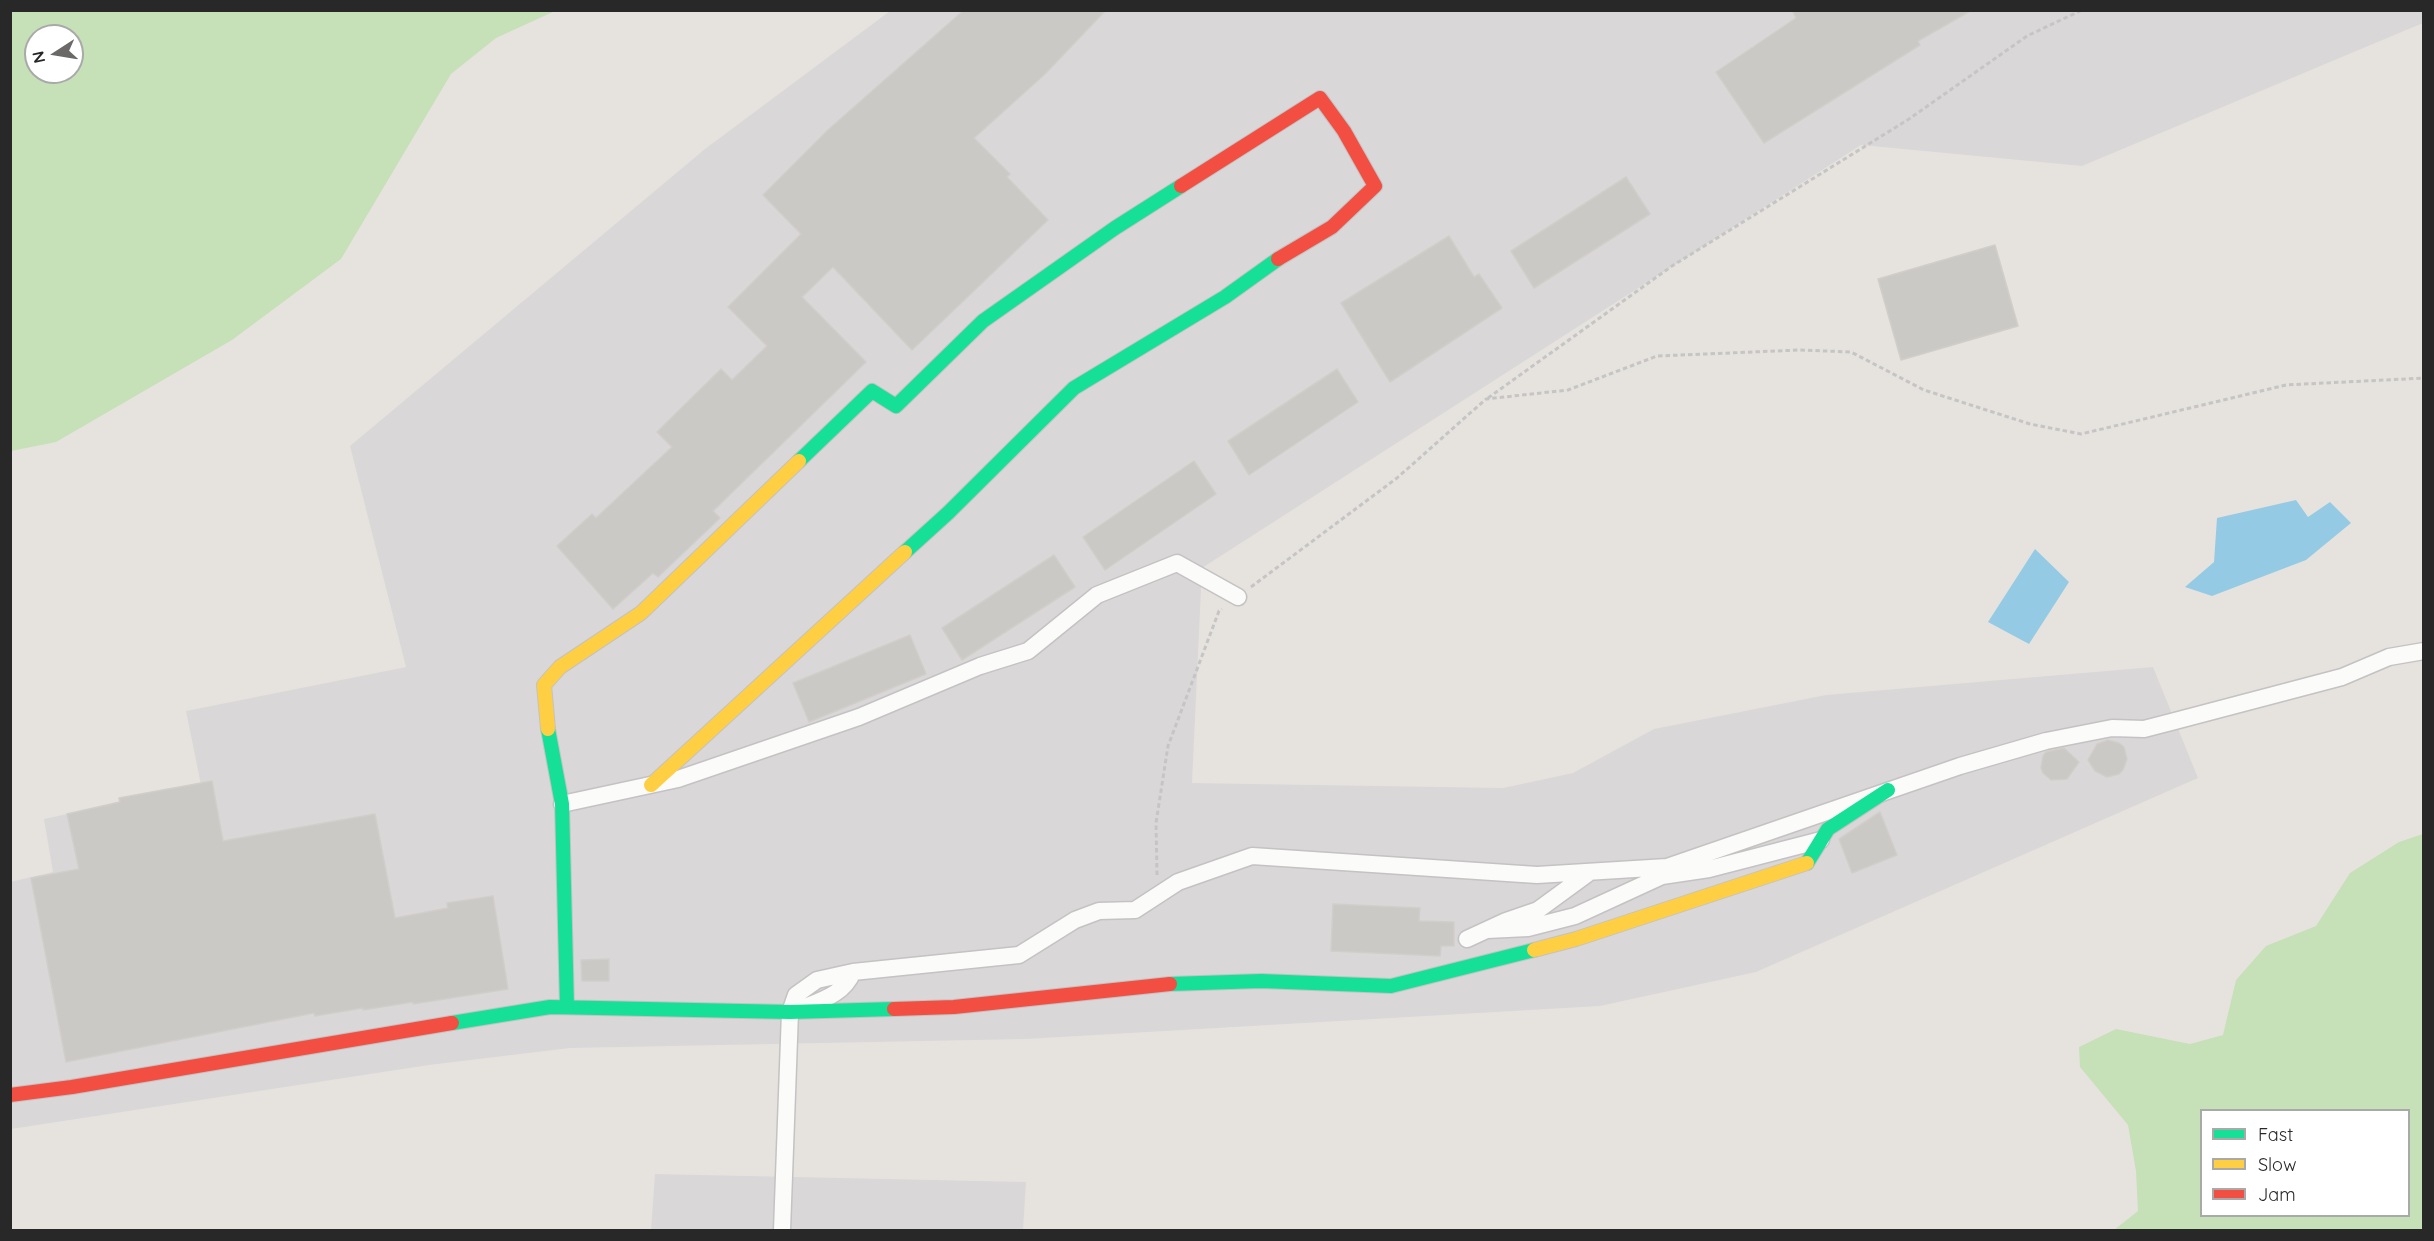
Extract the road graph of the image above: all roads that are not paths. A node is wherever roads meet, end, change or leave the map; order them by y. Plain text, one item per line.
1 (1238, 597) road end
2 (2424, 651) edge
3 (651, 785) junction
4 (1888, 790) junction
5 (562, 804) junction
6 (1821, 840) junction
7 (1590, 872) junction
8 (1487, 930) junction
9 (1467, 939) dead end
10 (567, 1007) junction
11 (790, 1012) junction
12 (10, 1095) edge
13 (782, 1230) edge

1 - 3 street
2 - 4 street
3 - 5 street
3 - 5 street
4 - 6 street
4 - 7 street
5 - 10 street
6 - 8 street
6 - 11 street
7 - 8 street
7 - 11 street
8 - 9 street
10 - 11 street
10 - 12 street
11 - 13 street

